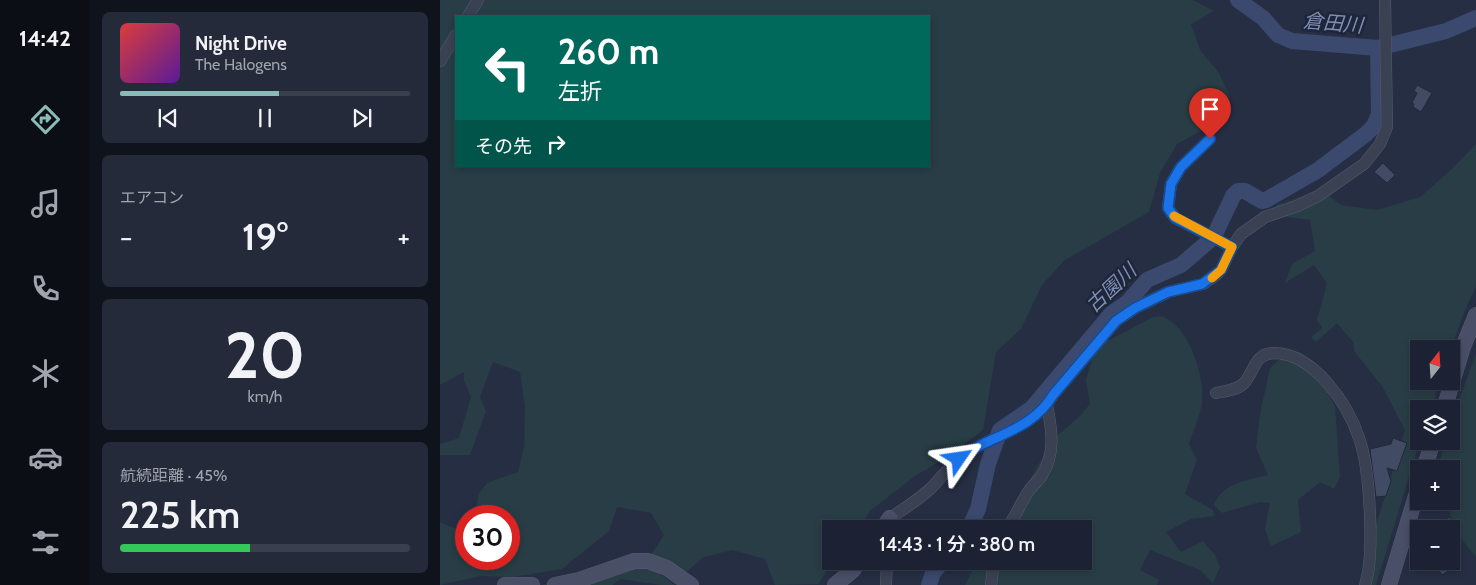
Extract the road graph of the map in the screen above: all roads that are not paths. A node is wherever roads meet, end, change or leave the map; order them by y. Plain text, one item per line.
1 (478, 0) edge
2 (1385, 0) edge
3 (469, 15) edge
4 (455, 38) edge
5 (440, 61) edge
6 (1210, 139) dead end
7 (1232, 247) junction
8 (1476, 315) edge
9 (1216, 393) dead end
10 (1447, 400) edge
11 (1047, 405) junction
12 (1411, 510) edge
13 (893, 520) edge
14 (1013, 520) edge
15 (853, 570) edge
16 (887, 570) edge
17 (993, 570) edge
18 (505, 585) edge
19 (532, 585) edge
20 (555, 585) edge
21 (691, 585) edge
22 (834, 585) edge
23 (886, 585) edge
24 (991, 585) edge
25 (1365, 585) edge
26 (1388, 585) edge

1 - 3 street
2 - 7 street
4 - 5 street
6 - 7 street
7 - 11 street
8 - 10 main road
9 - 25 street
11 - 13 street
11 - 14 street
12 - 26 main road
15 - 22 main road
16 - 23 street
17 - 24 street
18 - 19 main road
20 - 21 main road

